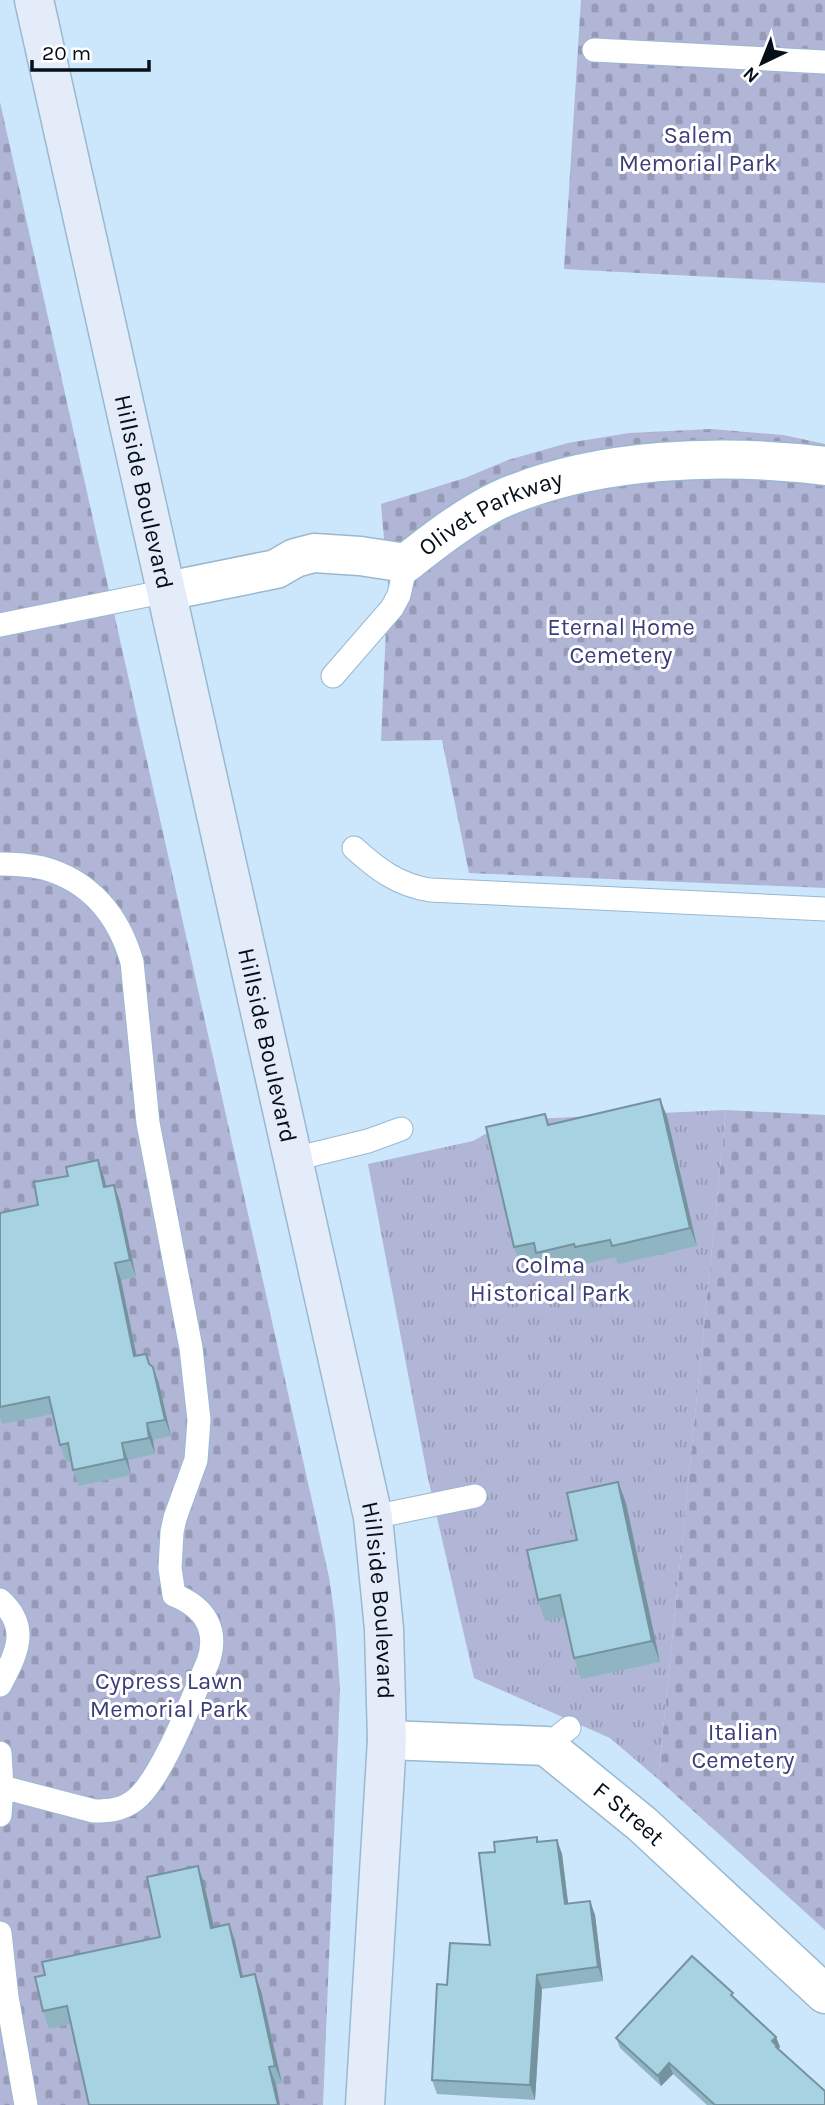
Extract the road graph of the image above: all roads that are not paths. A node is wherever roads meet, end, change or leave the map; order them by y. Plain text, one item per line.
1 (34, 0) edge
2 (40, 0) edge
3 (594, 50) dead end
4 (825, 62) edge
5 (825, 466) edge
6 (406, 563) junction
7 (167, 591) junction
8 (0, 625) edge
9 (333, 676) dead end
10 (354, 848) dead end
11 (0, 864) edge
12 (825, 909) edge
13 (401, 1129) dead end
14 (294, 1159) junction
15 (475, 1496) dead end
16 (373, 1517) junction
17 (0, 1600) edge
18 (0, 1685) edge
19 (387, 1740) junction
20 (0, 1753) edge
21 (2, 1787) junction
22 (0, 1815) edge
23 (0, 1933) edge
24 (825, 1994) edge
25 (26, 2105) edge
26 (365, 2105) edge

1 - 2 lane
1 - 7 main road, Hillside Boulevard
3 - 4 lane
5 - 6 street, Olivet Parkway
6 - 7 street, Olivet Parkway
6 - 9 lane
7 - 8 lane
7 - 14 main road, Hillside Boulevard
10 - 12 lane
11 - 21 lane
13 - 14 lane
14 - 16 main road, Hillside Boulevard
15 - 16 lane
16 - 19 main road, Hillside Boulevard
17 - 18 lane
19 - 24 street, F Street
19 - 26 main road, Hillside Boulevard
20 - 21 lane
21 - 22 lane
23 - 25 lane

